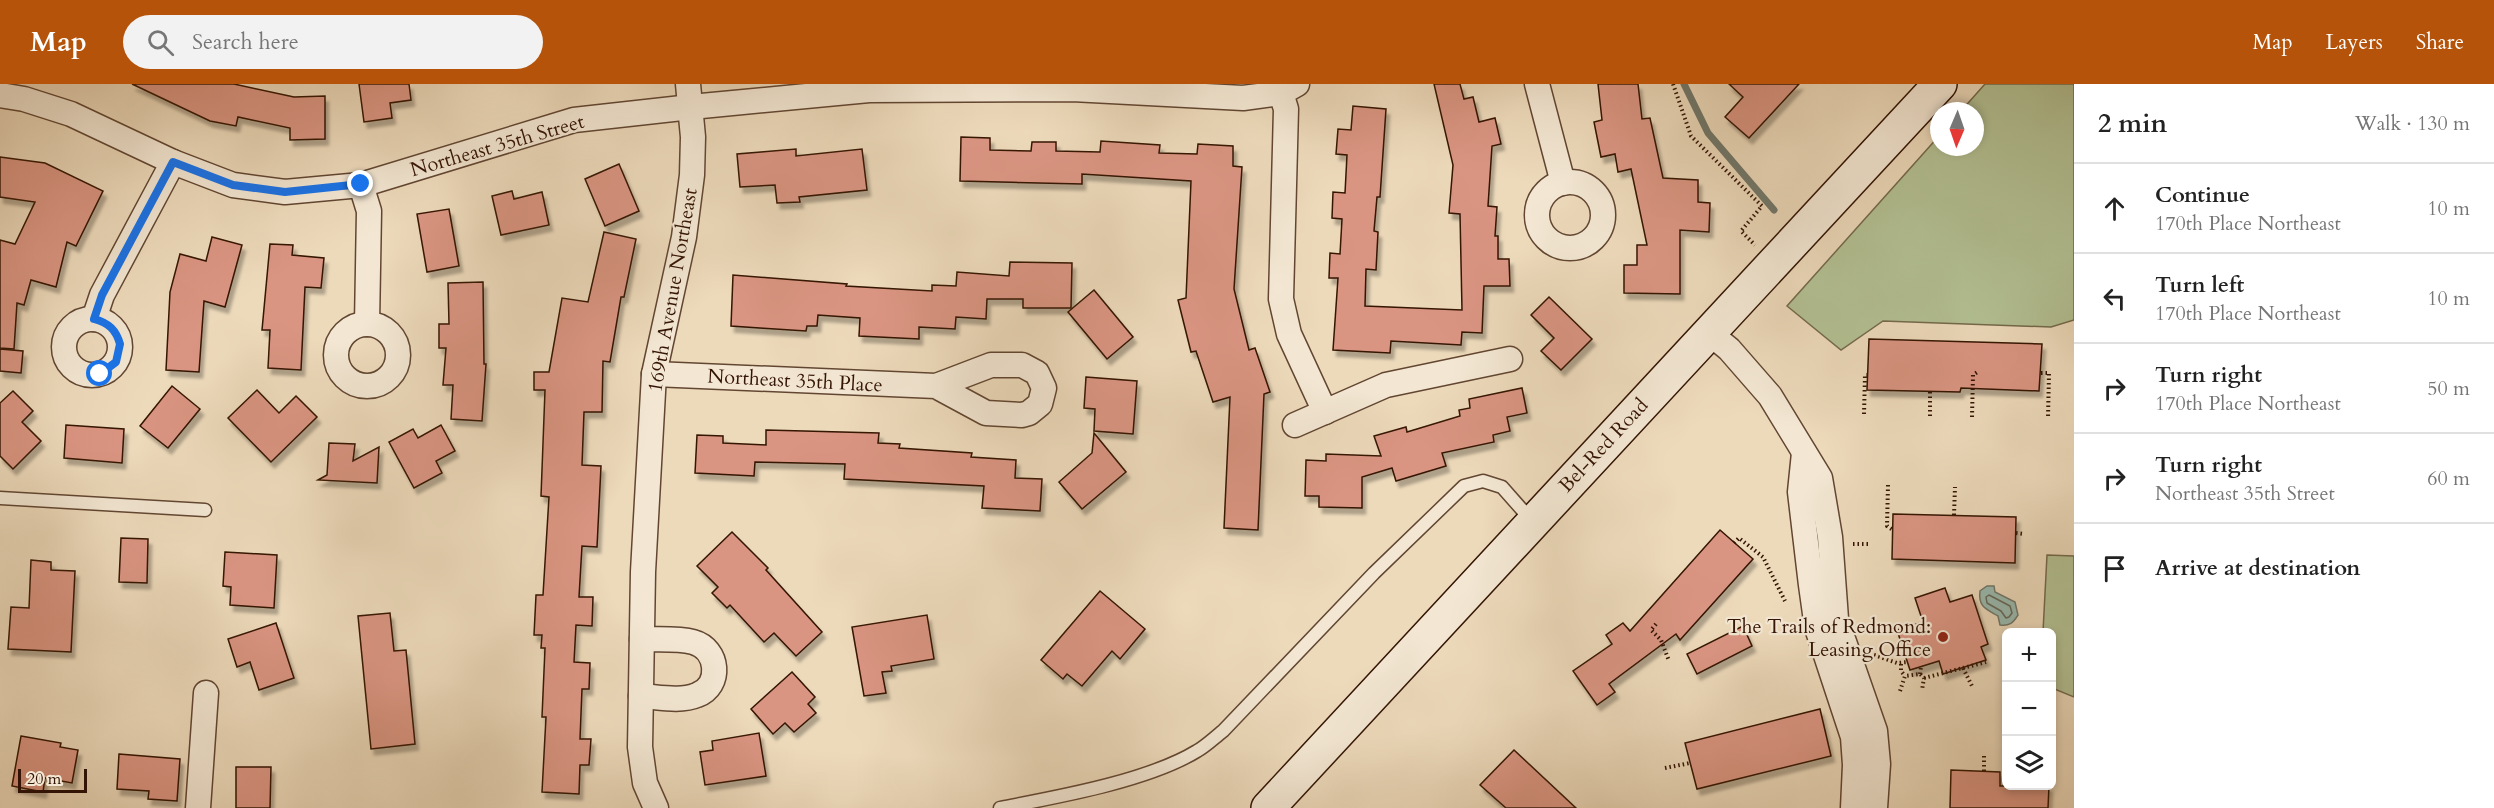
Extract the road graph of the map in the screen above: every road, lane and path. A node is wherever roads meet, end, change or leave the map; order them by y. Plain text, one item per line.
1 (1537, 84) edge
2 (1673, 84) edge
3 (1940, 84) edge
4 (1289, 88) edge
5 (27, 92) edge
6 (0, 95) edge
7 (690, 95) edge
8 (173, 162) junction
9 (1563, 183) dead end
10 (361, 184) junction
11 (1773, 262) junction
12 (94, 319) dead end
13 (367, 324) dead end
14 (1708, 332) junction
15 (1510, 359) dead end
16 (1979, 371) dead end
17 (2041, 373) dead end
18 (654, 374) junction
19 (1867, 375) dead end
20 (936, 386) dead end
21 (1930, 392) dead end
22 (1325, 412) junction
23 (1864, 414) dead end
24 (1930, 416) dead end
25 (1972, 417) dead end
26 (2048, 418) dead end
27 (1295, 425) dead end
28 (1888, 485) dead end
29 (1954, 487) dead end
30 (0, 498) edge
31 (205, 510) dead end
32 (1954, 515) dead end
33 (1533, 521) junction
34 (1893, 530) dead end
35 (2016, 533) dead end
36 (2024, 534) dead end
37 (1866, 542) dead end
38 (1734, 543) dead end
39 (1850, 544) dead end
40 (1785, 602) dead end
41 (1656, 624) dead end
42 (642, 639) junction
43 (1868, 656) dead end
44 (1669, 661) dead end
45 (1908, 662) dead end
46 (1986, 662) dead end
47 (1901, 663) junction
48 (1921, 667) dead end
49 (1963, 668) junction
50 (1905, 676) junction
51 (1922, 676) junction
52 (1972, 686) dead end
53 (1922, 690) dead end
54 (1900, 691) dead end
55 (206, 693) dead end
56 (641, 696) junction
57 (1864, 734) junction
58 (1984, 756) dead end
59 (1690, 763) dead end
60 (1665, 768) dead end
61 (1984, 771) dead end
62 (198, 808) edge
63 (656, 808) edge
64 (1000, 808) edge
65 (1268, 808) edge
66 (1853, 808) edge
67 (1875, 808) edge

1 - 9 street
2 - 11 path
3 - 11 main road, Bel-Red Road
4 - 7 street, Northeast 35th Street
4 - 22 street
5 - 6 street, Northeast 35th Street
5 - 8 street, Northeast 35th Street
7 - 10 street, Northeast 35th Street
7 - 18 street, 169th Avenue Northeast
8 - 10 street, Northeast 35th Street
8 - 12 street
10 - 13 street
11 - 14 main road, Bel-Red Road
14 - 33 main road, Bel-Red Road
14 - 57 street
15 - 22 street
16 - 25 path
17 - 26 path
18 - 20 street, Northeast 35th Place
18 - 42 street, 169th Avenue Northeast
19 - 23 path
21 - 24 path
22 - 27 street
28 - 34 path
29 - 32 path
30 - 31 lane
33 - 64 lane
33 - 65 main road, Bel-Red Road
35 - 36 path
37 - 39 path
38 - 40 path
41 - 44 path
42 - 56 street, 169th Avenue Northeast
42 - 56 street
43 - 47 path
45 - 47 path
46 - 49 path
47 - 50 path
48 - 51 path
49 - 51 path
49 - 52 path
50 - 51 path
50 - 54 path
51 - 53 path
55 - 62 street
56 - 63 street, 169th Avenue Northeast
57 - 66 street
57 - 67 street
58 - 61 path
59 - 60 path

